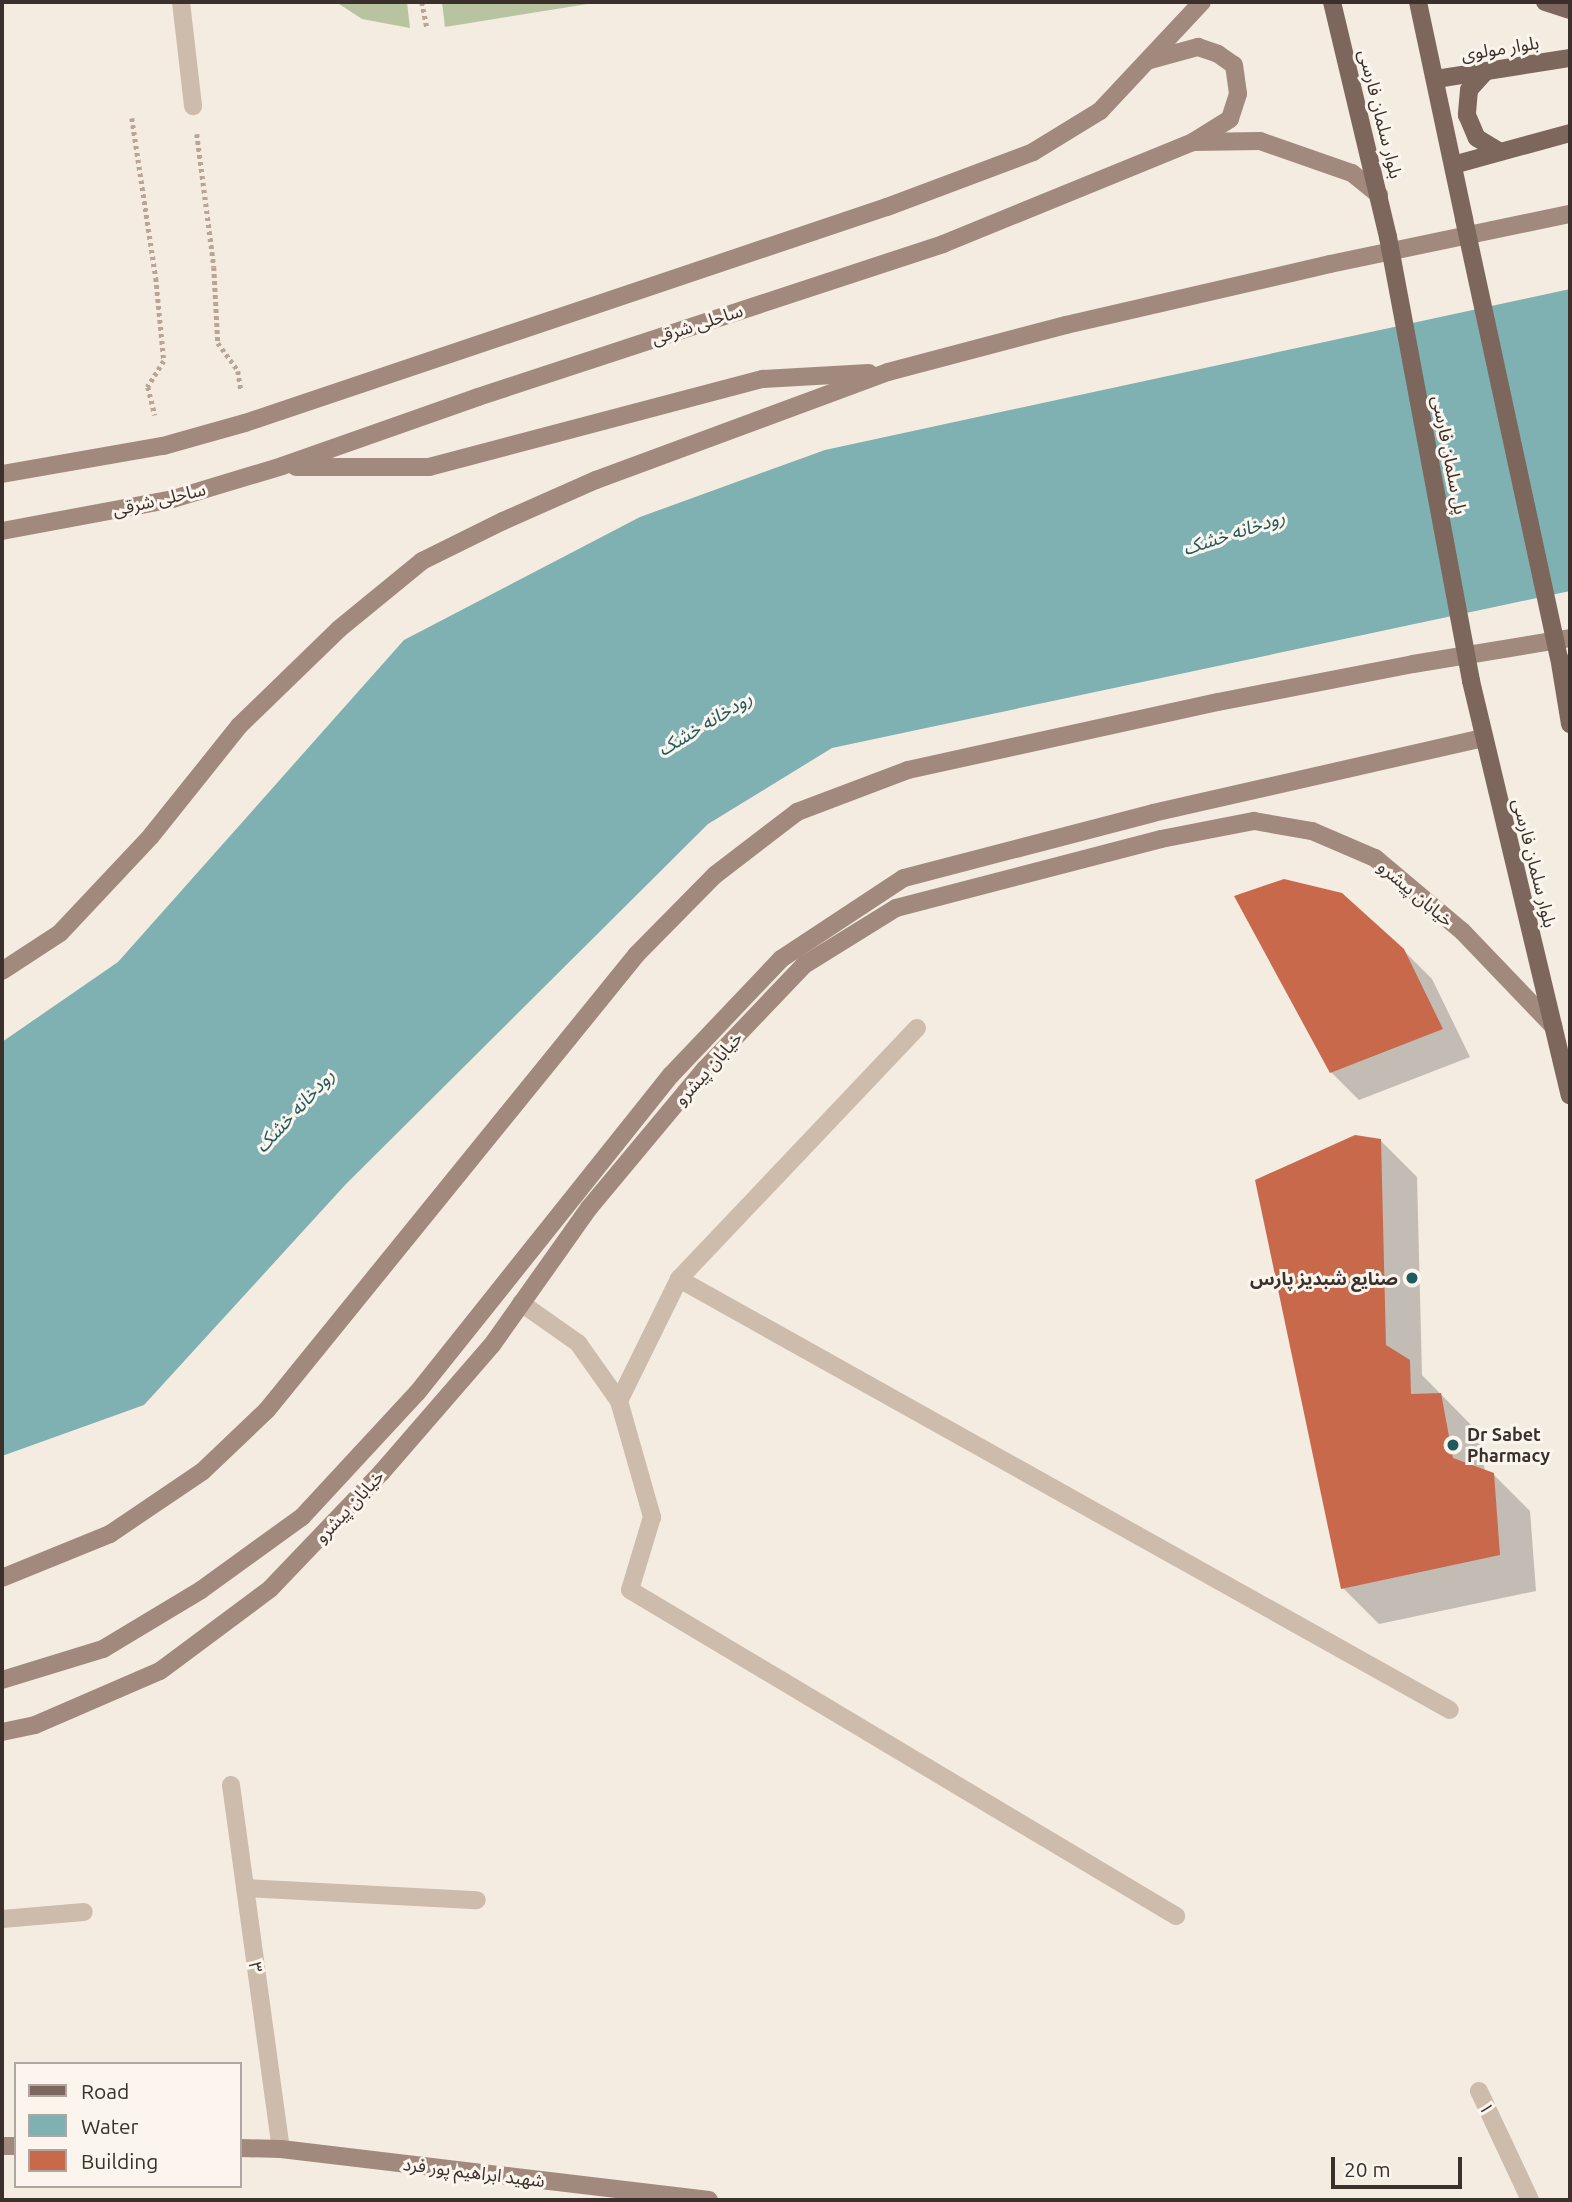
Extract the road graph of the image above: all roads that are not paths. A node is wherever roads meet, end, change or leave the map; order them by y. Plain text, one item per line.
1 (181, 2) edge
2 (1202, 2) edge
3 (1332, 2) edge
4 (1418, 2) edge
5 (1545, 2) edge
6 (1570, 10) edge
7 (1570, 58) edge
8 (1150, 60) junction
9 (1486, 71) junction
10 (1436, 79) junction
11 (193, 106) road end
12 (1570, 133) edge
13 (1193, 142) junction
14 (1499, 151) junction
15 (1452, 165) junction
16 (1379, 195) junction
17 (1570, 214) edge
18 (1388, 237) joint
19 (888, 372) junction
20 (282, 467) junction
21 (2, 474) edge
22 (2, 531) edge
23 (1570, 638) edge
24 (1471, 681) joint
25 (1569, 717) edge
26 (1483, 738) junction
27 (2, 971) edge
28 (1553, 1026) junction
29 (917, 1028) dead end
30 (1570, 1095) edge
31 (679, 1279) junction
32 (521, 1303) junction
33 (619, 1401) junction
34 (2, 1578) edge
35 (2, 1680) edge
36 (1450, 1710) dead end
37 (2, 1732) edge
38 (231, 1785) dead end
39 (245, 1888) junction
40 (477, 1900) dead end
41 (84, 1912) dead end
42 (1176, 1916) dead end
43 (2, 1919) edge
44 (1479, 2091) dead end
45 (242, 2148) edge
46 (281, 2149) junction
47 (709, 2200) edge
48 (1530, 2200) edge

1 - 11 street
2 - 8 main road
3 - 16 main road, بلوار سلمان فارسی
4 - 10 main road
5 - 6 main road
7 - 9 main road, بلوار مولوی
8 - 13 main road
8 - 21 main road
9 - 10 main road, بلوار مولوی
9 - 14 main road
10 - 15 main road
12 - 14 main road
13 - 16 main road, ساحلی شرقی
13 - 20 main road, ساحلی شرقی
14 - 15 main road
15 - 25 main road, bridge
16 - 18 main road, بلوار سلمان فارسی
17 - 19 main road
18 - 24 main road, پل سلمان فارسی, bridge
19 - 20 main road
19 - 27 main road
20 - 22 main road, ساحلی شرقی
23 - 34 main road
24 - 26 main road, بلوار سلمان فارسی
26 - 28 main road, بلوار سلمان فارسی
26 - 35 main road, خیابان پیشرو
28 - 30 main road, بلوار سلمان فارسی
28 - 32 main road, خیابان پیشرو
29 - 31 street
31 - 33 street
31 - 36 street
32 - 33 street
32 - 37 main road, خیابان پیشرو
33 - 42 street
38 - 39 street, ۳
39 - 40 street
39 - 46 street, ۳
41 - 43 street
44 - 48 street, ۱
45 - 46 main road, شهید ابراهیم پور فرد
46 - 47 main road, شهید ابراهیم پور فرد

